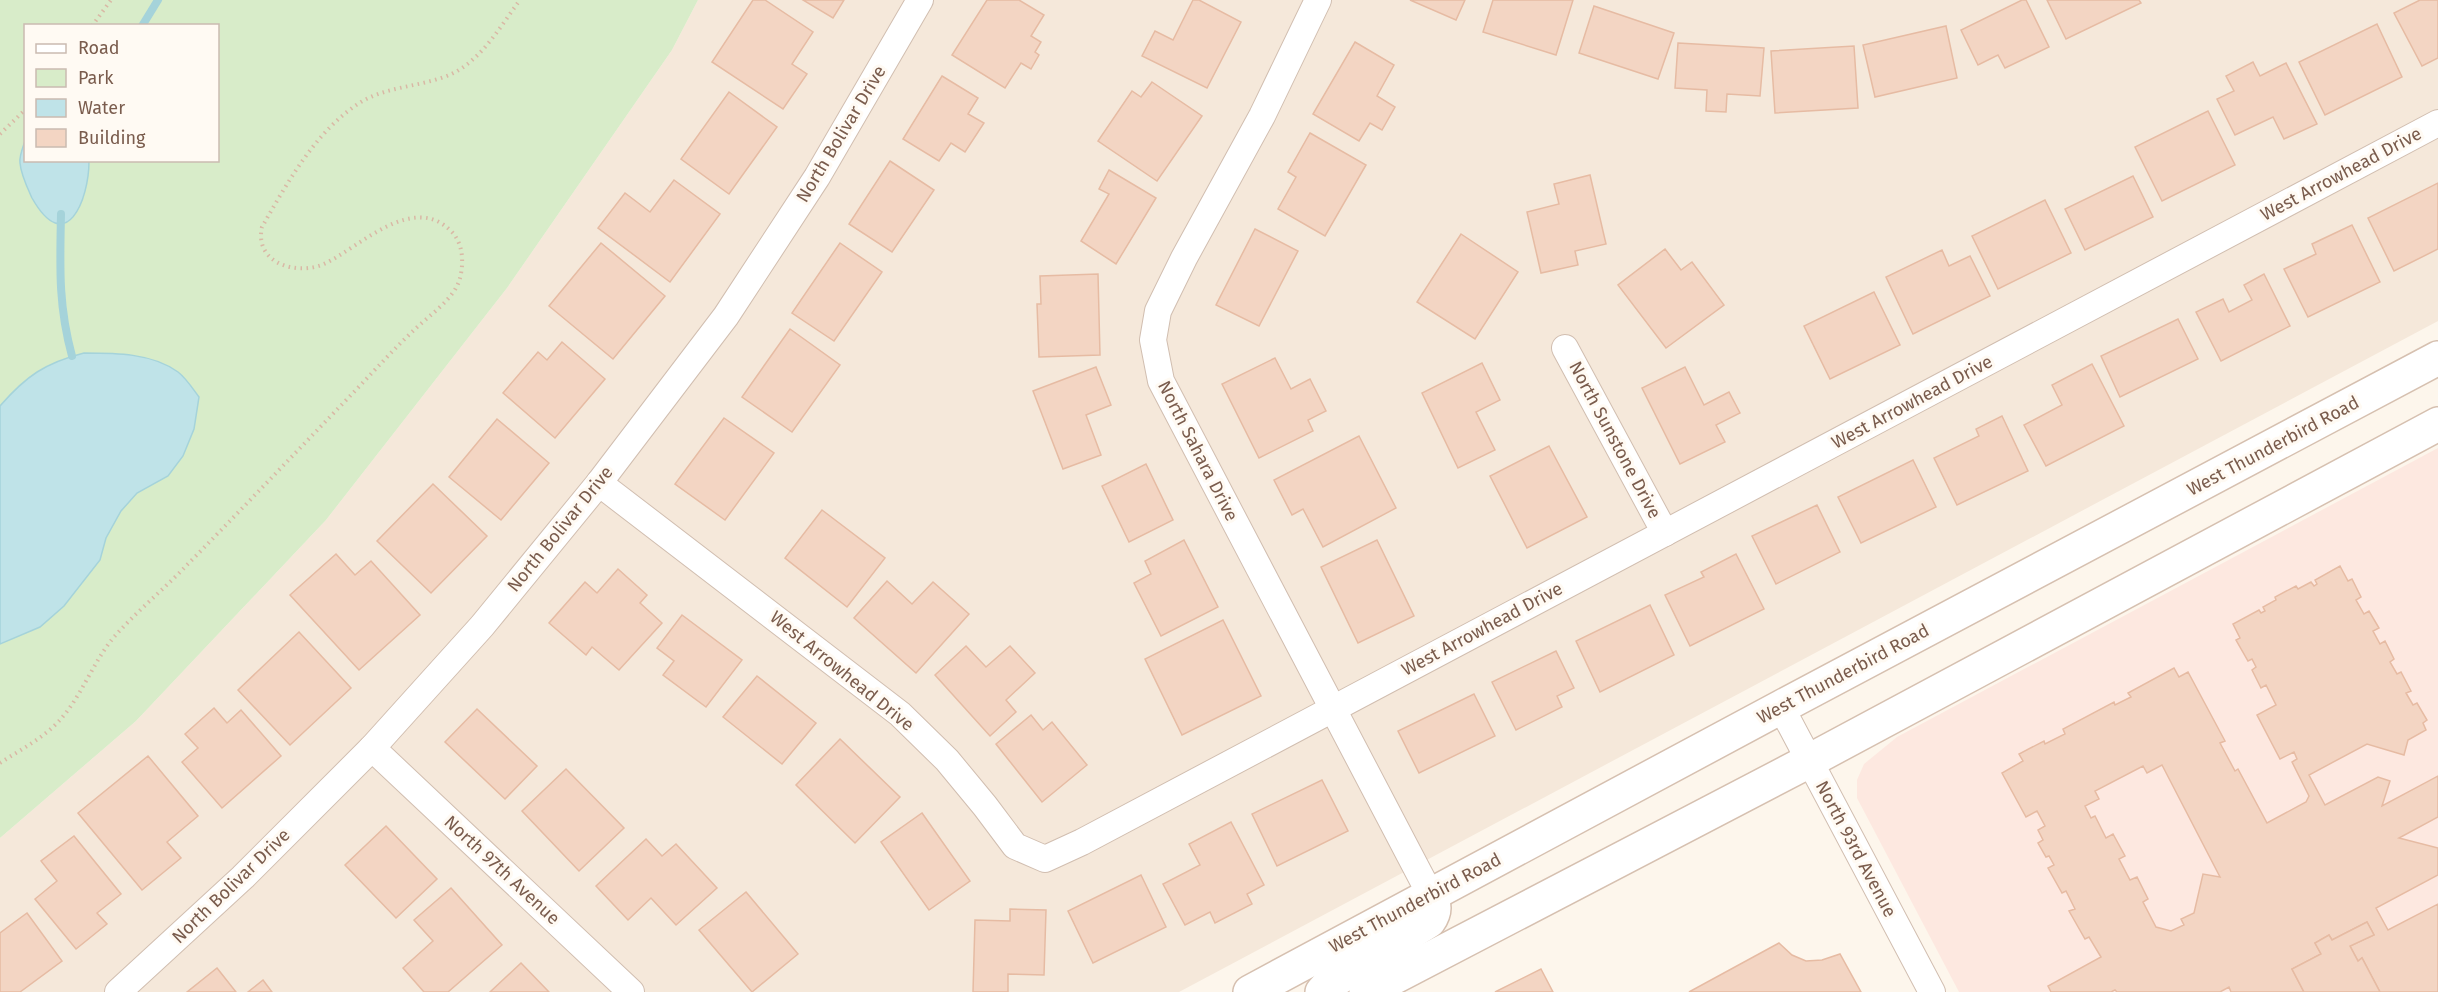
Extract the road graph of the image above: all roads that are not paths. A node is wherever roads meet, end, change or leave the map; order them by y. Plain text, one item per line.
1 (920, 0) edge
2 (1318, 0) edge
3 (2438, 123) edge
4 (1564, 348) dead end
5 (2438, 358) edge
6 (2438, 424) edge
7 (599, 483) junction
8 (1665, 533) junction
9 (1780, 707) junction
10 (1332, 708) junction
11 (372, 748) junction
12 (1809, 761) junction
13 (1430, 894) junction
14 (118, 992) edge
15 (631, 992) edge
16 (1250, 992) edge
17 (1322, 992) edge
18 (1366, 992) edge
19 (1932, 992) edge

1 - 7 street, North Bolivar Drive
2 - 10 street, North Sahara Drive
3 - 8 street, West Arrowhead Drive
4 - 8 street, North Sunstone Drive
5 - 9 main road, West Thunderbird Road
6 - 12 main road
7 - 10 street, West Arrowhead Drive
7 - 11 street, North Bolivar Drive
8 - 10 street, West Arrowhead Drive
9 - 12 street, North 93rd Avenue
9 - 13 main road, West Thunderbird Road
10 - 13 street, North Sahara Drive
11 - 14 street, North Bolivar Drive
11 - 15 street, North 97th Avenue
12 - 18 main road
12 - 19 street, North 93rd Avenue
13 - 16 main road, West Thunderbird Road
13 - 17 main road

